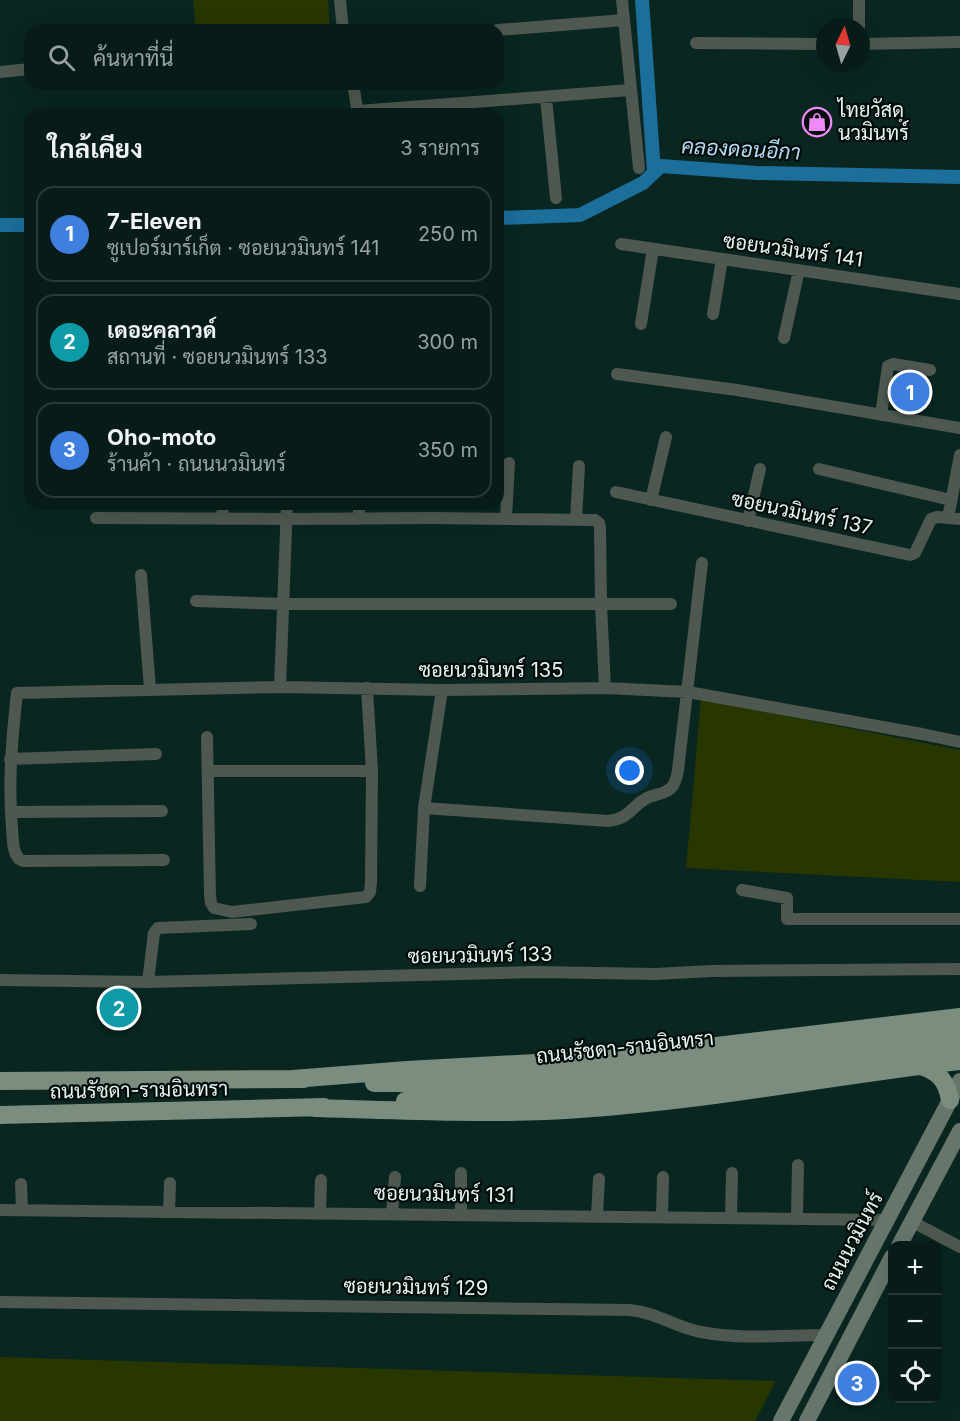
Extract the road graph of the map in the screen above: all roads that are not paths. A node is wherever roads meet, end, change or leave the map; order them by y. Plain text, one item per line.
1 (340, 0) edge
2 (622, 0) edge
3 (860, 0) edge
4 (859, 18) edge
5 (624, 20) junction
6 (342, 24) edge
7 (504, 30) edge
8 (960, 42) edge
9 (696, 43) dead end
10 (816, 44) edge
11 (870, 44) edge
12 (24, 70) edge
13 (0, 72) edge
14 (353, 90) edge
15 (630, 90) junction
16 (546, 98) junction
17 (357, 108) edge
18 (470, 108) edge
19 (639, 168) dead end
20 (556, 198) dead end
21 (621, 244) dead end
22 (653, 249) junction
23 (722, 260) junction
24 (799, 270) junction
25 (960, 294) edge
26 (713, 314) dead end
27 (641, 324) dead end
28 (784, 338) dead end
29 (930, 370) dead end
30 (617, 374) dead end
31 (881, 415) junction
32 (960, 428) edge
33 (666, 437) dead end
34 (960, 455) edge
35 (509, 463) dead end
36 (579, 466) dead end
37 (760, 469) dead end
38 (819, 469) dead end
39 (616, 492) dead end
40 (651, 500) junction
41 (951, 500) junction
42 (223, 510) edge
43 (287, 510) edge
44 (359, 510) edge
45 (433, 510) edge
46 (96, 518) dead end
47 (432, 518) junction
48 (506, 518) junction
49 (954, 518) edge
50 (222, 519) junction
51 (286, 519) junction
52 (359, 519) junction
53 (576, 520) junction
54 (748, 521) junction
55 (702, 563) dead end
56 (141, 575) dead end
57 (196, 601) dead end
58 (285, 604) junction
59 (601, 604) junction
60 (671, 604) dead end
61 (280, 687) junction
62 (367, 688) junction
63 (605, 688) junction
64 (150, 689) junction
65 (442, 690) junction
66 (688, 692) junction
67 (207, 737) dead end
68 (960, 742) edge
69 (156, 754) dead end
70 (10, 759) junction
71 (209, 771) junction
72 (372, 771) junction
73 (424, 808) junction
74 (10, 812) junction
75 (162, 812) dead end
76 (164, 860) dead end
77 (420, 886) dead end
78 (742, 891) dead end
79 (960, 920) edge
80 (251, 924) dead end
81 (960, 969) edge
82 (0, 980) edge
83 (148, 982) junction
84 (960, 1017) edge
85 (910, 1023) junction
86 (960, 1029) edge
87 (960, 1045) edge
88 (960, 1061) edge
89 (913, 1066) junction
90 (292, 1079) junction
91 (643, 1079) junction
92 (0, 1081) edge
93 (960, 1081) edge
94 (950, 1100) junction
95 (314, 1107) junction
96 (0, 1115) edge
97 (960, 1131) edge
98 (798, 1165) dead end
99 (461, 1173) dead end
100 (732, 1173) dead end
101 (395, 1177) dead end
102 (663, 1177) dead end
103 (599, 1179) dead end
104 (321, 1180) dead end
105 (170, 1183) dead end
106 (21, 1184) dead end
107 (22, 1209) junction
108 (0, 1210) edge
109 (170, 1211) junction
110 (320, 1213) junction
111 (392, 1214) junction
112 (461, 1214) junction
113 (597, 1215) junction
114 (662, 1216) junction
115 (731, 1216) junction
116 (797, 1217) junction
117 (887, 1220) junction
118 (911, 1221) junction
119 (901, 1241) edge
120 (960, 1247) edge
121 (888, 1265) edge
122 (0, 1302) edge
123 (826, 1335) junction
124 (781, 1421) edge
125 (807, 1421) edge

1 - 6 street
2 - 5 street
3 - 4 street
5 - 7 street
5 - 15 street
8 - 11 street
9 - 10 street
12 - 13 street
14 - 17 street
15 - 16 street
15 - 19 street
16 - 18 street
16 - 20 street
21 - 22 street, ซอยนวมินทร์ 141
22 - 23 street, ซอยนวมินทร์ 141
22 - 27 street
23 - 24 street, ซอยนวมินทร์ 141
23 - 26 street
24 - 25 street, ซอยนวมินทร์ 141
24 - 28 street
29 - 31 street
30 - 31 street
31 - 32 street
33 - 40 street
34 - 41 street
35 - 48 street
36 - 53 street
37 - 54 street
38 - 41 street
39 - 40 street, ซอยนวมินทร์ 137
40 - 54 street, ซอยนวมินทร์ 137
41 - 49 street
42 - 50 street
43 - 51 street
44 - 52 street
45 - 47 street
46 - 50 street
47 - 48 street
47 - 52 street
48 - 53 street
49 - 54 street, ซอยนวมินทร์ 137
50 - 51 street
51 - 52 street
51 - 58 street
53 - 59 street
55 - 66 street
56 - 64 street
57 - 58 street
58 - 59 street
58 - 61 street
59 - 60 street
59 - 63 street
61 - 62 street, ซอยนวมินทร์ 135
61 - 64 street, ซอยนวมินทร์ 135
62 - 65 street, ซอยนวมินทร์ 135
62 - 72 street
63 - 65 street, ซอยนวมินทร์ 135
63 - 66 street, ซอยนวมินทร์ 135
64 - 70 street, ซอยนวมินทร์ 135
65 - 73 street
66 - 68 street, ซอยนวมินทร์ 135
66 - 73 street
67 - 71 street
69 - 70 street
70 - 74 street
71 - 72 street
71 - 72 street
73 - 77 street
74 - 75 street
74 - 76 street
78 - 79 street
80 - 83 street
81 - 83 street, ซอยนวมินทร์ 133
82 - 83 street, ซอยนวมินทร์ 133
84 - 85 main road, ถนนรัชดา-รามอินทรา
85 - 89 main road
85 - 90 main road, ถนนรัชดา-รามอินทรา
86 - 91 main road, ถนนรัชดา-รามอินทรา, bridge
87 - 91 main road, ถนนรัชดา-รามอินทรา, bridge
88 - 89 main road, ถนนรัชดา-รามอินทรา
89 - 94 main road
89 - 95 main road, ถนนรัชดา-รามอินทรา
90 - 91 main road, ถนนรัชดา-รามอินทรา
90 - 92 main road, ถนนรัชดา-รามอินทรา
91 - 95 main road, ถนนรัชดา-รามอินทรา
93 - 94 main road, ถนนนวมินทร์
94 - 117 main road, ถนนนวมินทร์
95 - 96 main road, ถนนรัชดา-รามอินทรา
97 - 118 main road
98 - 116 street
99 - 112 street
100 - 115 street
101 - 111 street
102 - 114 street
103 - 113 street
104 - 110 street
105 - 109 street
106 - 107 street
107 - 108 street, ซอยนวมินทร์ 131
107 - 109 street, ซอยนวมินทร์ 131
109 - 110 street, ซอยนวมินทร์ 131
110 - 111 street, ซอยนวมินทร์ 131
111 - 112 street, ซอยนวมินทร์ 131
112 - 113 street, ซอยนวมินทร์ 131
113 - 114 street, ซอยนวมินทร์ 131
114 - 115 street, ซอยนวมินทร์ 131
115 - 116 street, ซอยนวมินทร์ 131
116 - 117 street, ซอยนวมินทร์ 131
117 - 123 main road, ถนนนวมินทร์
118 - 119 main road
118 - 120 street
121 - 125 main road
122 - 123 street, ซอยนวมินทร์ 129
123 - 124 main road, ถนนนวมินทร์

